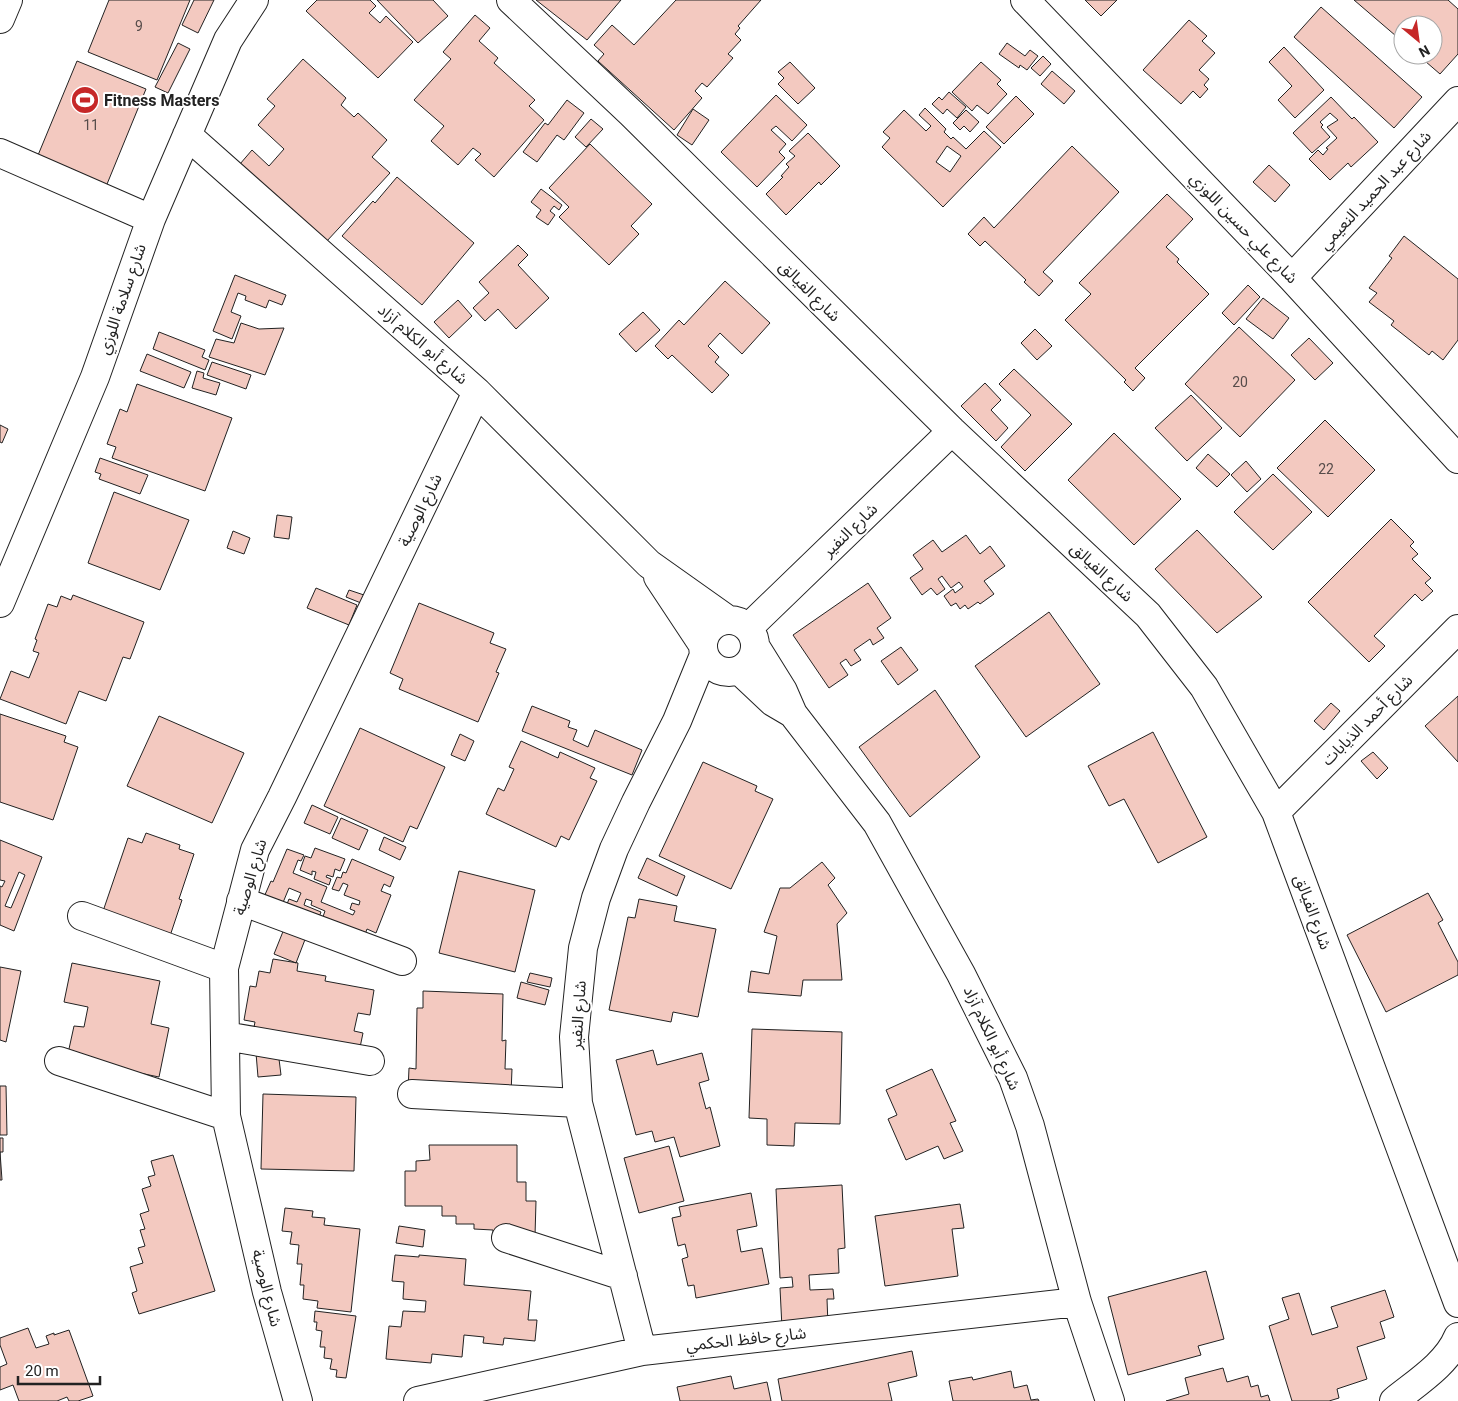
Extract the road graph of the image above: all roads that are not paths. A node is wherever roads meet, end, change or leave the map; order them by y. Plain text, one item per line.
1 (8, 0) edge
2 (254, 0) edge
3 (511, 0) edge
4 (1026, 0) edge
5 (0, 19) edge
6 (1458, 101) edge
7 (187, 135) junction
8 (0, 154) edge
9 (151, 219) junction
10 (1292, 278) junction
11 (477, 392) junction
12 (952, 431) junction
13 (1458, 459) edge
14 (649, 564) junction
15 (0, 603) edge
16 (1458, 629) edge
17 (744, 631) junction
18 (704, 650) junction
19 (734, 671) junction
20 (793, 714) junction
21 (677, 721) junction
22 (1276, 812) junction
23 (241, 901) junction
24 (82, 916) dead end
25 (402, 960) dead end
26 (224, 968) junction
27 (225, 1036) junction
28 (59, 1061) dead end
29 (370, 1061) dead end
30 (412, 1094) dead end
31 (578, 1103) junction
32 (226, 1116) junction
33 (506, 1238) dead end
34 (623, 1276) junction
35 (1077, 1302) junction
36 (1458, 1303) edge
37 (1458, 1338) edge
38 (642, 1351) junction
39 (298, 1401) edge
40 (418, 1401) edge
41 (1110, 1401) edge
42 (1394, 1401) edge

1 - 5 street
2 - 7 street, شارع سلامة اللوزي
3 - 12 street, شارع الفيالق
4 - 10 street, شارع علي حسين اللوزي
6 - 10 street, شارع عبد الحميد النعيمي
7 - 9 street, شارع سلامة اللوزي
7 - 11 street, شارع أبو الكلام آزاد
8 - 9 street
9 - 15 street, شارع سلامة اللوزي
10 - 13 street, شارع علي حسين اللوزي
11 - 14 street, شارع أبو الكلام آزاد
11 - 23 street, شارع الوصية
12 - 17 street, شارع النفير
12 - 22 street, شارع الفيالق
14 - 17 street, شارع أبو الكلام آزاد
14 - 18 street, شارع أبو الكلام آزاد
16 - 22 street, شارع أحمد الذيابات
17 - 18 street
17 - 19 street
17 - 20 street, شارع أبو الكلام آزاد
18 - 19 street
18 - 21 street, شارع النفير
19 - 20 street, شارع أبو الكلام آزاد
19 - 21 street, شارع النفير
20 - 35 street, شارع أبو الكلام آزاد
21 - 31 street, شارع النفير
22 - 36 street, شارع الفيالق
23 - 25 street
23 - 26 street, شارع الوصية
24 - 26 street
26 - 27 street, شارع الوصية
27 - 29 street
27 - 32 street, شارع الوصية
28 - 32 street
30 - 31 street
31 - 34 street, شارع النفير
32 - 39 street, شارع الوصية
33 - 34 street
34 - 38 street, شارع النفير
35 - 38 street, شارع حافظ الحكمي
35 - 41 street, شارع أبو الكلام آزاد
37 - 42 street
38 - 40 street, شارع حافظ الحكمي

